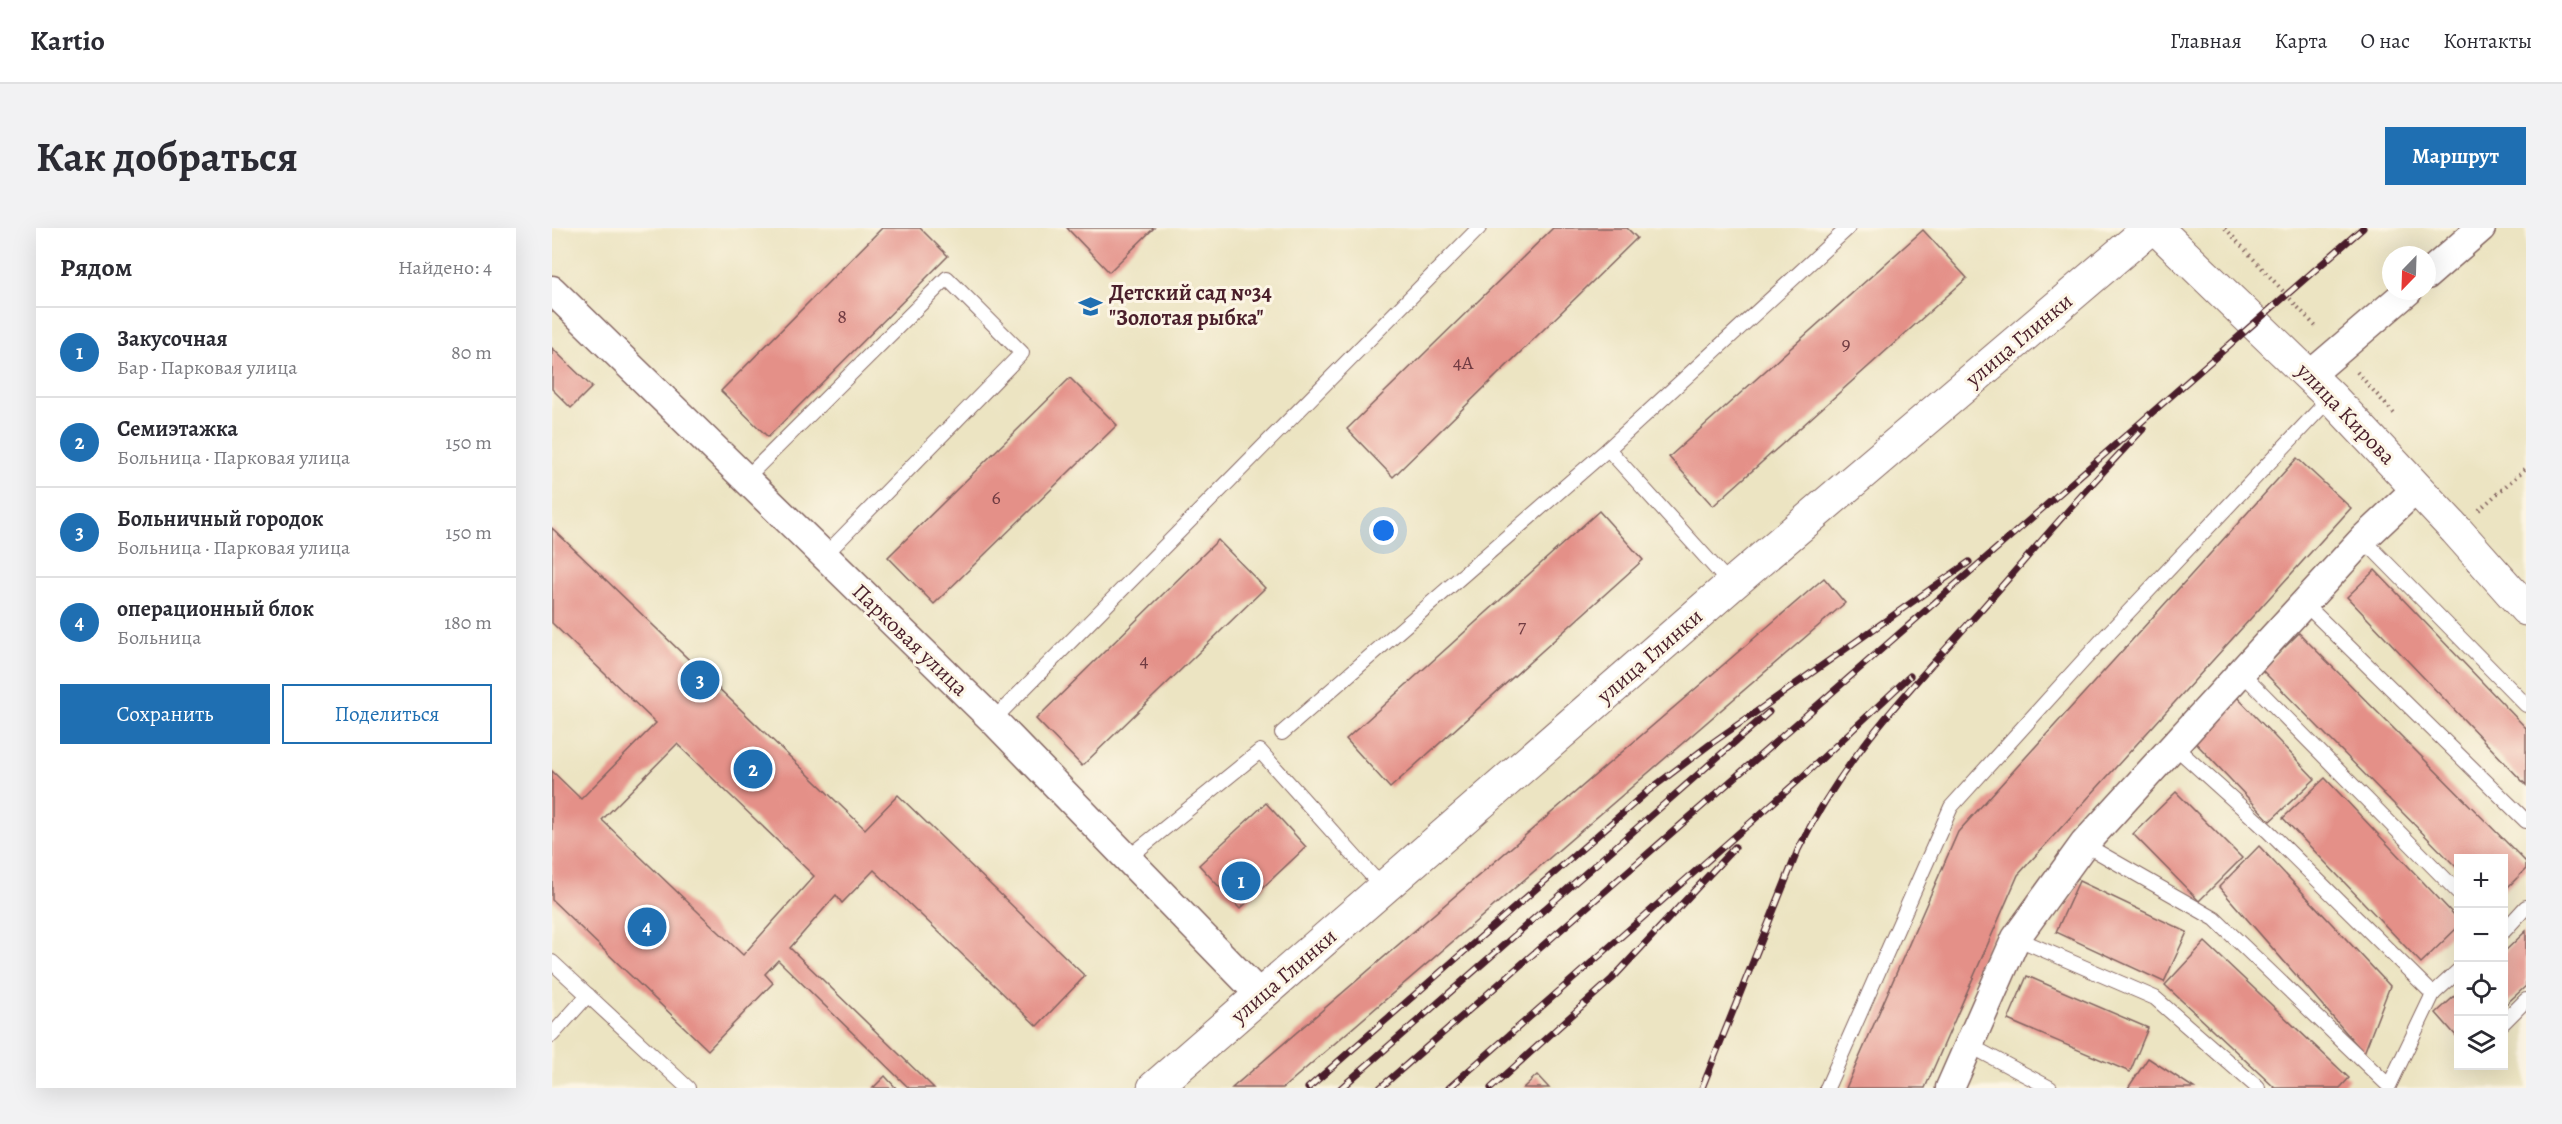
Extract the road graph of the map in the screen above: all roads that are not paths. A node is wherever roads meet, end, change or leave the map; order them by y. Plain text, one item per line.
1 (1479, 228) edge
2 (1848, 228) edge
3 (2150, 228) edge
4 (2156, 228) edge
5 (2481, 228) edge
6 (2436, 266) edge
7 (552, 290) edge
8 (2400, 300) edge
9 (2321, 386) junction
10 (1608, 449) junction
11 (745, 479) junction
12 (2417, 488) junction
13 (2363, 539) junction
14 (824, 556) junction
15 (1731, 585) junction
16 (2304, 603) junction
17 (2526, 609) edge
18 (2241, 672) junction
19 (2526, 705) edge
20 (993, 720) junction
21 (1282, 733) dead end
22 (2174, 746) junction
23 (2526, 821) edge
24 (2084, 844) junction
25 (1128, 858) junction
26 (2454, 888) edge
27 (1384, 889) junction
28 (2526, 907) edge
29 (2508, 927) edge
30 (2016, 938) junction
31 (552, 962) edge
32 (2454, 976) edge
33 (2433, 994) junction
34 (588, 996) junction
35 (1261, 996) junction
36 (2526, 1000) edge
37 (2508, 1018) edge
38 (552, 1035) edge
39 (1969, 1045) junction
40 (2388, 1087) edge
41 (688, 1088) edge
42 (1154, 1088) edge
43 (1827, 1088) edge
44 (1950, 1088) edge
45 (2050, 1088) edge
46 (2258, 1088) edge

1 - 20 lane
2 - 10 lane
3 - 15 street, улица Глинки
4 - 9 street, улица Кирова
5 - 6 street
7 - 11 street, Парковая улица
8 - 9 street
9 - 12 street, улица Кирова
9 - 43 lane
10 - 15 lane
10 - 21 lane
11 - 14 street, Парковая улица
11 - 14 lane
12 - 13 street
12 - 17 street, улица Кирова
13 - 16 street
13 - 19 lane
14 - 20 street, Парковая улица
15 - 27 street, улица Глинки
16 - 18 street
16 - 23 lane
18 - 22 street
18 - 26 lane
20 - 25 street, Парковая улица
22 - 24 street
22 - 33 lane
24 - 30 street
24 - 40 lane
25 - 27 lane
25 - 35 street, Парковая улица
27 - 35 street, улица Глинки
28 - 29 lane
30 - 39 street
30 - 46 lane
31 - 34 lane
32 - 33 lane
33 - 40 lane
34 - 38 lane
34 - 41 lane
35 - 42 street, улица Глинки
36 - 37 lane
39 - 44 street
39 - 45 lane

